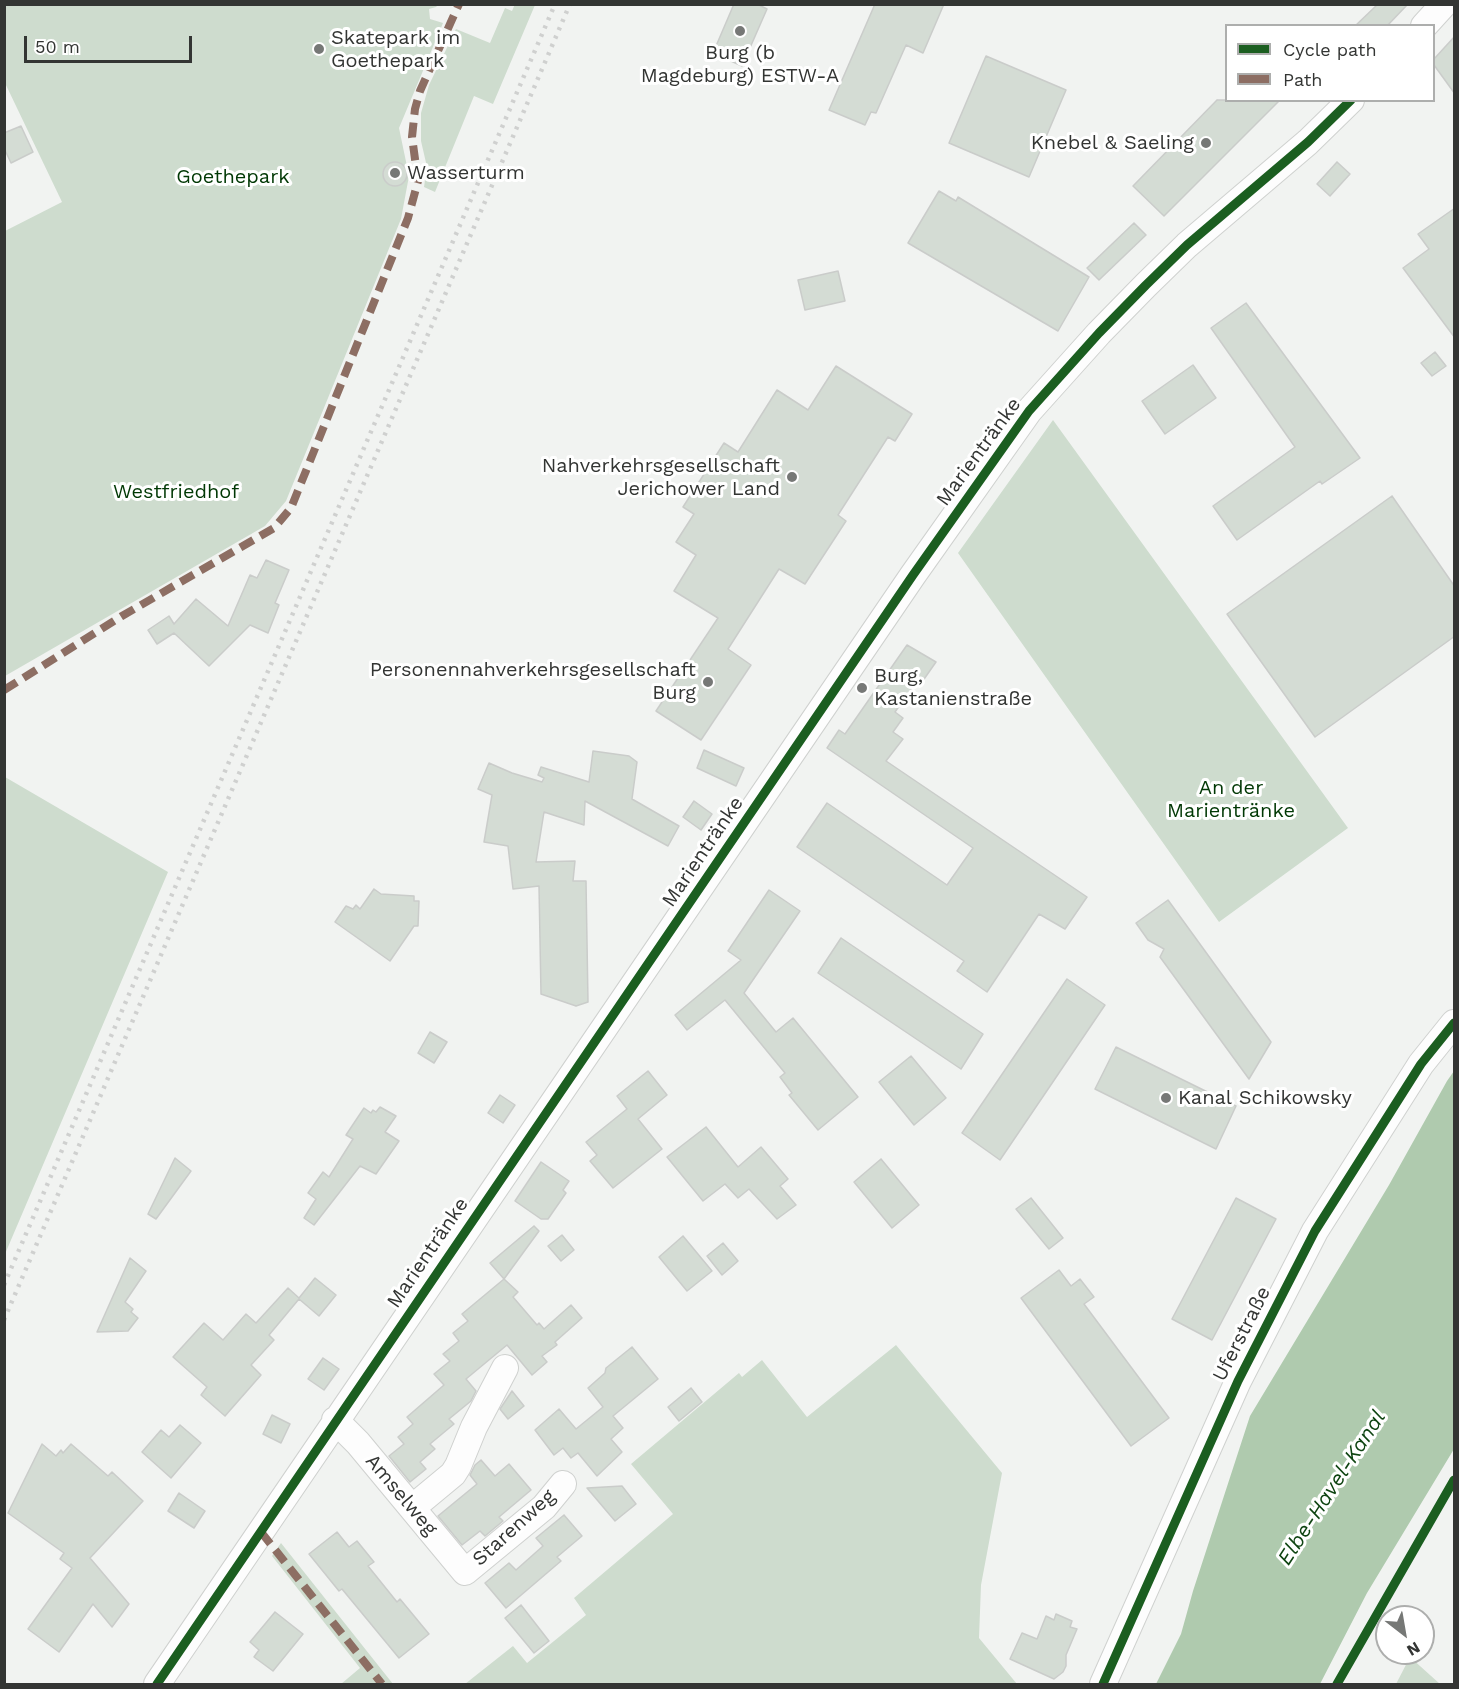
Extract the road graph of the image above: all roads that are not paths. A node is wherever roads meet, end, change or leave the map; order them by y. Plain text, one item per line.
1 (1444, 4) edge
2 (1426, 24) edge
3 (1349, 102) edge
4 (1455, 1023) edge
5 (505, 1368) dead end
6 (335, 1420) junction
7 (563, 1484) dead end
8 (412, 1508) junction
9 (465, 1572) joint
10 (157, 1684) edge
11 (1103, 1684) edge

1 - 2 street
3 - 6 street, Marientränke
4 - 11 street, Uferstraße
5 - 8 street
6 - 8 street, Amselweg
6 - 10 street, Marientränke
7 - 9 street, Starenweg
8 - 9 street, Amselweg

